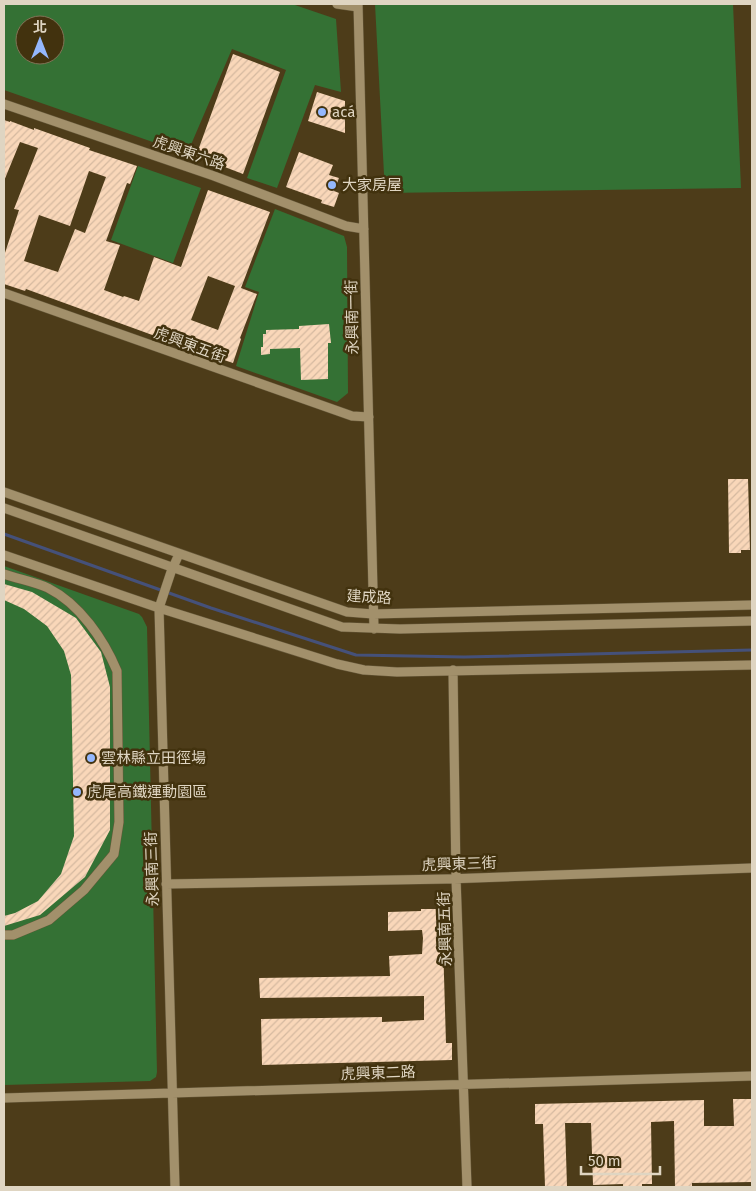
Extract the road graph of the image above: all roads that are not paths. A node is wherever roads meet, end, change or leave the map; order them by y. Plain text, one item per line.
1 (337, 4) edge
2 (358, 5) edge
3 (4, 104) edge
4 (364, 229) junction
5 (4, 293) edge
6 (369, 417) junction
7 (4, 492) edge
8 (4, 508) edge
9 (179, 554) junction
10 (4, 555) edge
11 (172, 570) junction
12 (4, 574) edge
13 (160, 604) junction
14 (752, 605) edge
15 (373, 614) junction
16 (752, 621) edge
17 (374, 629) junction
18 (752, 665) edge
19 (453, 670) junction
20 (752, 868) edge
21 (456, 878) junction
22 (166, 884) junction
23 (4, 936) edge
24 (752, 1076) edge
25 (464, 1085) junction
26 (173, 1093) junction
27 (4, 1098) edge
28 (175, 1187) edge
29 (467, 1187) edge

1 - 2 street
2 - 4 street, 永興南一街
3 - 4 street, 虎興東六路
4 - 6 street, 永興南一街
5 - 6 street, 虎興東五街
6 - 15 street, 永興南一街
7 - 9 street, 建成路
8 - 11 street, 建成路
9 - 11 street, 永興南三街
9 - 15 street, 建成路
10 - 13 street
11 - 13 street, 永興南三街
11 - 17 street, 建成路
12 - 23 street
13 - 19 street
13 - 22 street, 永興南三街
14 - 15 street, 建成路
15 - 17 street, 永興南一街
16 - 17 street, 建成路
18 - 19 street
19 - 21 street, 永興南五街
20 - 21 street, 虎興東三街
21 - 22 street, 虎興東三街
21 - 25 street, 永興南五街
22 - 26 street, 永興南三街
24 - 25 street, 虎興東二路
25 - 26 street, 虎興東二路
25 - 29 street, 永興南五街
26 - 27 street, 虎興東二路
26 - 28 street, 永興南三街

